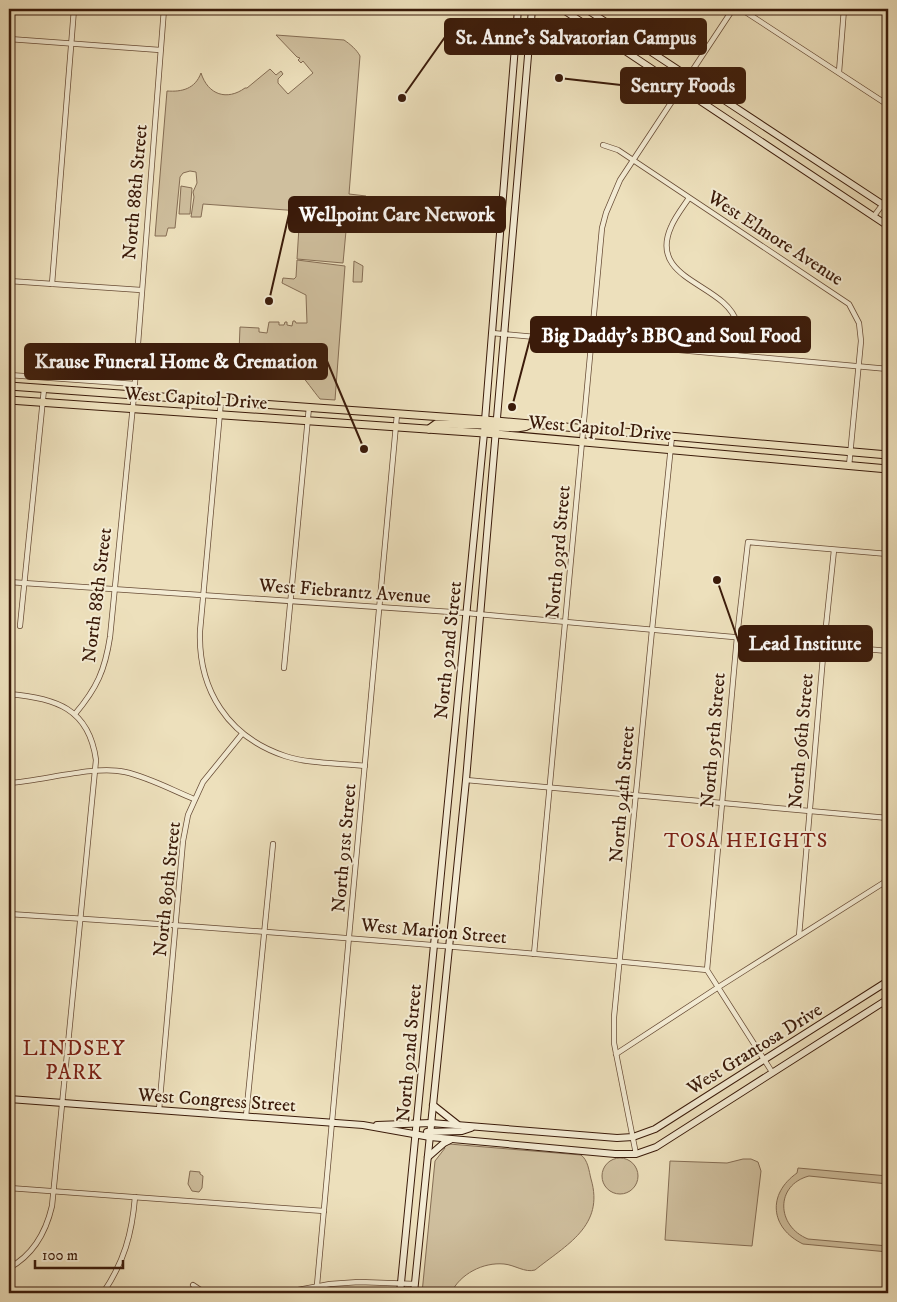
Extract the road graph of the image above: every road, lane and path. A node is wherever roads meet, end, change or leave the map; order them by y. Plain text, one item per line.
1 (74, 9) edge
2 (164, 9) edge
3 (518, 9) edge
4 (532, 9) edge
5 (562, 9) edge
6 (586, 9) edge
7 (733, 9) edge
8 (741, 9) edge
9 (844, 9) edge
10 (9, 39) edge
11 (71, 44) junction
12 (160, 50) junction
13 (839, 72) junction
14 (689, 76) junction
15 (681, 89) junction
16 (512, 92) junction
17 (525, 92) junction
18 (888, 105) edge
19 (603, 145) dead end
20 (632, 159) junction
21 (888, 197) edge
22 (690, 198) junction
23 (886, 207) edge
24 (874, 216) junction
25 (888, 226) edge
26 (9, 281) edge
27 (52, 284) junction
28 (141, 290) junction
29 (492, 333) junction
30 (504, 334) junction
31 (591, 342) junction
32 (736, 354) junction
33 (858, 366) junction
34 (888, 368) edge
35 (9, 375) edge
36 (135, 384) junction
37 (9, 386) edge
38 (44, 389) junction
39 (134, 395) junction
40 (9, 400) edge
41 (221, 401) junction
42 (43, 402) junction
43 (310, 408) junction
44 (132, 409) junction
45 (397, 414) junction
46 (220, 415) junction
47 (308, 421) junction
48 (484, 426) junction
49 (396, 427) junction
50 (496, 427) junction
51 (583, 428) junction
52 (672, 436) junction
53 (583, 442) junction
54 (671, 450) junction
55 (851, 451) junction
56 (888, 455) edge
57 (849, 466) junction
58 (888, 469) edge
59 (834, 550) junction
60 (888, 554) edge
61 (9, 582) edge
62 (25, 583) junction
63 (114, 589) junction
64 (203, 595) junction
65 (291, 602) junction
66 (380, 608) junction
67 (466, 613) junction
68 (480, 614) junction
69 (566, 622) junction
70 (20, 626) dead end
71 (652, 630) junction
72 (737, 637) junction
73 (824, 645) junction
74 (888, 651) edge
75 (284, 668) dead end
76 (9, 694) edge
77 (75, 714) junction
78 (242, 734) junction
79 (365, 766) junction
80 (96, 771) junction
81 (466, 780) junction
82 (9, 783) edge
83 (550, 788) junction
84 (636, 796) junction
85 (194, 799) junction
86 (721, 803) junction
87 (809, 810) junction
88 (888, 818) edge
89 (273, 844) dead end
90 (888, 880) edge
91 (9, 914) edge
92 (81, 919) junction
93 (176, 926) junction
94 (264, 932) junction
95 (799, 936) junction
96 (350, 938) junction
97 (433, 946) junction
98 (449, 946) junction
99 (534, 954) junction
100 (620, 962) junction
101 (707, 970) junction
102 (888, 981) edge
103 (717, 988) junction
104 (888, 999) edge
105 (616, 1054) junction
106 (764, 1060) junction
107 (772, 1072) junction
108 (9, 1099) edge
109 (62, 1103) junction
110 (433, 1105) junction
111 (159, 1110) junction
112 (246, 1116) junction
113 (332, 1123) junction
114 (417, 1123) junction
115 (431, 1123) junction
116 (363, 1125) junction
117 (458, 1125) junction
118 (476, 1127) junction
119 (416, 1134) junction
120 (430, 1134) junction
121 (634, 1137) junction
122 (454, 1139) junction
123 (636, 1154) junction
124 (428, 1157) junction
125 (9, 1188) edge
126 (54, 1191) junction
127 (135, 1197) junction
128 (324, 1211) junction
129 (9, 1268) edge
130 (401, 1283) junction
131 (415, 1284) junction
132 (317, 1285) junction
133 (193, 1286) dead end
134 (103, 1293) edge
135 (205, 1293) edge
136 (282, 1293) edge
137 (400, 1293) edge
138 (414, 1293) edge

1 - 11 street
2 - 12 street, North 88th Street
3 - 16 main road, North 92nd Street
4 - 17 main road, North 92nd Street
5 - 15 main road
6 - 14 main road
7 - 14 street, North 93rd Street
8 - 13 street
9 - 13 street
10 - 11 street
11 - 12 street
11 - 27 street
12 - 28 street, North 88th Street
13 - 18 street
14 - 15 street, North 93rd Street
14 - 23 main road
15 - 20 street, North 93rd Street
15 - 24 main road
16 - 17 main road
16 - 29 main road, North 92nd Street
17 - 30 main road, North 92nd Street
19 - 20 street, West Elmore Avenue
20 - 22 street, West Elmore Avenue
20 - 31 street, North 93rd Street
21 - 23 street
22 - 32 street
22 - 33 street, West Elmore Avenue
23 - 24 street
24 - 25 main road
26 - 27 street
27 - 28 street
28 - 36 street, North 88th Street
29 - 30 street
29 - 48 main road, North 92nd Street
30 - 31 street
30 - 50 main road, North 92nd Street
31 - 32 street
31 - 51 street, North 93rd Street
32 - 33 street
33 - 34 street
33 - 55 street
35 - 36 street, West Capitol Drive
36 - 39 street, North 88th Street
37 - 38 main road, West Capitol Drive
38 - 39 main road, West Capitol Drive
38 - 42 street
39 - 41 main road, West Capitol Drive
39 - 44 street, North 88th Street
40 - 42 main road, West Capitol Drive
41 - 43 main road, West Capitol Drive
41 - 46 street
42 - 44 main road, West Capitol Drive
42 - 62 street
43 - 45 main road, West Capitol Drive
43 - 47 street
44 - 46 main road, West Capitol Drive
44 - 63 street, North 88th Street
45 - 48 main road, West Capitol Drive
45 - 49 street, North 91st Street
46 - 47 main road, West Capitol Drive
46 - 64 street
47 - 49 main road, West Capitol Drive
47 - 65 street
48 - 49 main road, West Capitol Drive
48 - 50 main road, West Capitol Drive
48 - 50 main road
48 - 67 main road, North 92nd Street
49 - 66 street, North 91st Street
50 - 51 main road, West Capitol Drive
50 - 53 main road, West Capitol Drive
50 - 68 main road, North 92nd Street
51 - 52 main road, West Capitol Drive
51 - 53 street, North 93rd Street
52 - 54 street, North 94th Street
52 - 55 main road, West Capitol Drive
53 - 54 main road, West Capitol Drive
53 - 69 street, North 93rd Street
54 - 57 main road, West Capitol Drive
54 - 71 street, North 94th Street
55 - 56 main road, West Capitol Drive
55 - 57 street
57 - 58 main road, West Capitol Drive
59 - 60 street
59 - 72 street, North 95th Street
59 - 73 street, North 96th Street
61 - 62 street, West Fiebrantz Avenue
62 - 63 street, West Fiebrantz Avenue
62 - 70 street
63 - 64 street, West Fiebrantz Avenue
63 - 77 street, North 88th Street
64 - 65 street, West Fiebrantz Avenue
64 - 78 street
65 - 66 street, West Fiebrantz Avenue
65 - 75 street
66 - 67 street, West Fiebrantz Avenue
66 - 79 street, North 91st Street
67 - 68 street, West Fiebrantz Avenue
67 - 97 main road, North 92nd Street
68 - 69 street, West Fiebrantz Avenue
68 - 81 main road, North 92nd Street
69 - 71 street, West Fiebrantz Avenue
69 - 83 street, North 93rd Street
71 - 72 street, West Fiebrantz Avenue
71 - 84 street, North 94th Street
72 - 73 street, West Fiebrantz Avenue
72 - 86 street, North 95th Street
73 - 74 street, West Fiebrantz Avenue
73 - 87 street, North 96th Street
76 - 77 street
77 - 80 street
78 - 79 street
78 - 85 street, North 89th Street
79 - 96 street, North 91st Street
80 - 82 street
80 - 85 street
80 - 92 street
81 - 83 street
81 - 98 main road, North 92nd Street
83 - 84 street
83 - 99 street, North 93rd Street
84 - 86 street
84 - 100 street, North 94th Street
85 - 93 street, North 89th Street
86 - 87 street
86 - 101 street, North 95th Street
87 - 88 street
87 - 95 street, North 96th Street
89 - 94 street
90 - 95 street
91 - 92 street, West Marion Street
92 - 93 street, West Marion Street
92 - 109 street
93 - 94 street, West Marion Street
93 - 111 street, North 89th Street
94 - 96 street, West Marion Street
94 - 112 street
95 - 103 street
96 - 97 street, West Marion Street
96 - 113 street, North 91st Street
97 - 98 street, West Marion Street
97 - 114 main road, North 92nd Street
98 - 99 street, West Marion Street
98 - 110 main road, North 92nd Street
99 - 100 street, West Marion Street
100 - 101 street, West Marion Street
100 - 105 street, North 94th Street
101 - 103 street
102 - 106 main road, West Grantosa Drive
103 - 105 street
103 - 106 street
104 - 107 main road, West Grantosa Drive
105 - 121 street, North 94th Street
106 - 107 street
106 - 121 main road, West Grantosa Drive
107 - 123 main road, West Grantosa Drive
108 - 109 main road, West Congress Street
109 - 111 main road, West Congress Street
109 - 126 street
110 - 115 main road, North 92nd Street
110 - 117 main road
111 - 112 main road, West Congress Street
112 - 113 main road, West Congress Street
113 - 116 main road, West Congress Street
113 - 128 street, North 91st Street
114 - 115 main road, West Congress Street
114 - 116 main road, West Congress Street
114 - 119 main road, North 92nd Street
115 - 117 main road, West Congress Street
115 - 120 main road, North 92nd Street
116 - 119 main road, West Congress Street
117 - 118 main road, West Congress Street
118 - 120 main road
118 - 121 main road, West Congress Street
119 - 120 main road, West Congress Street
119 - 130 main road, North 92nd Street
120 - 122 main road, West Congress Street
120 - 124 main road, North 92nd Street
121 - 123 street, North 94th Street
122 - 123 main road, West Congress Street
122 - 124 main road
124 - 131 main road, North 92nd Street
125 - 126 street
126 - 127 street
126 - 129 street
127 - 128 street
127 - 134 street
128 - 132 street, North 91st Street
130 - 131 street
130 - 132 street
130 - 137 main road, North 92nd Street
131 - 138 main road, North 92nd Street
132 - 136 street
133 - 135 street

